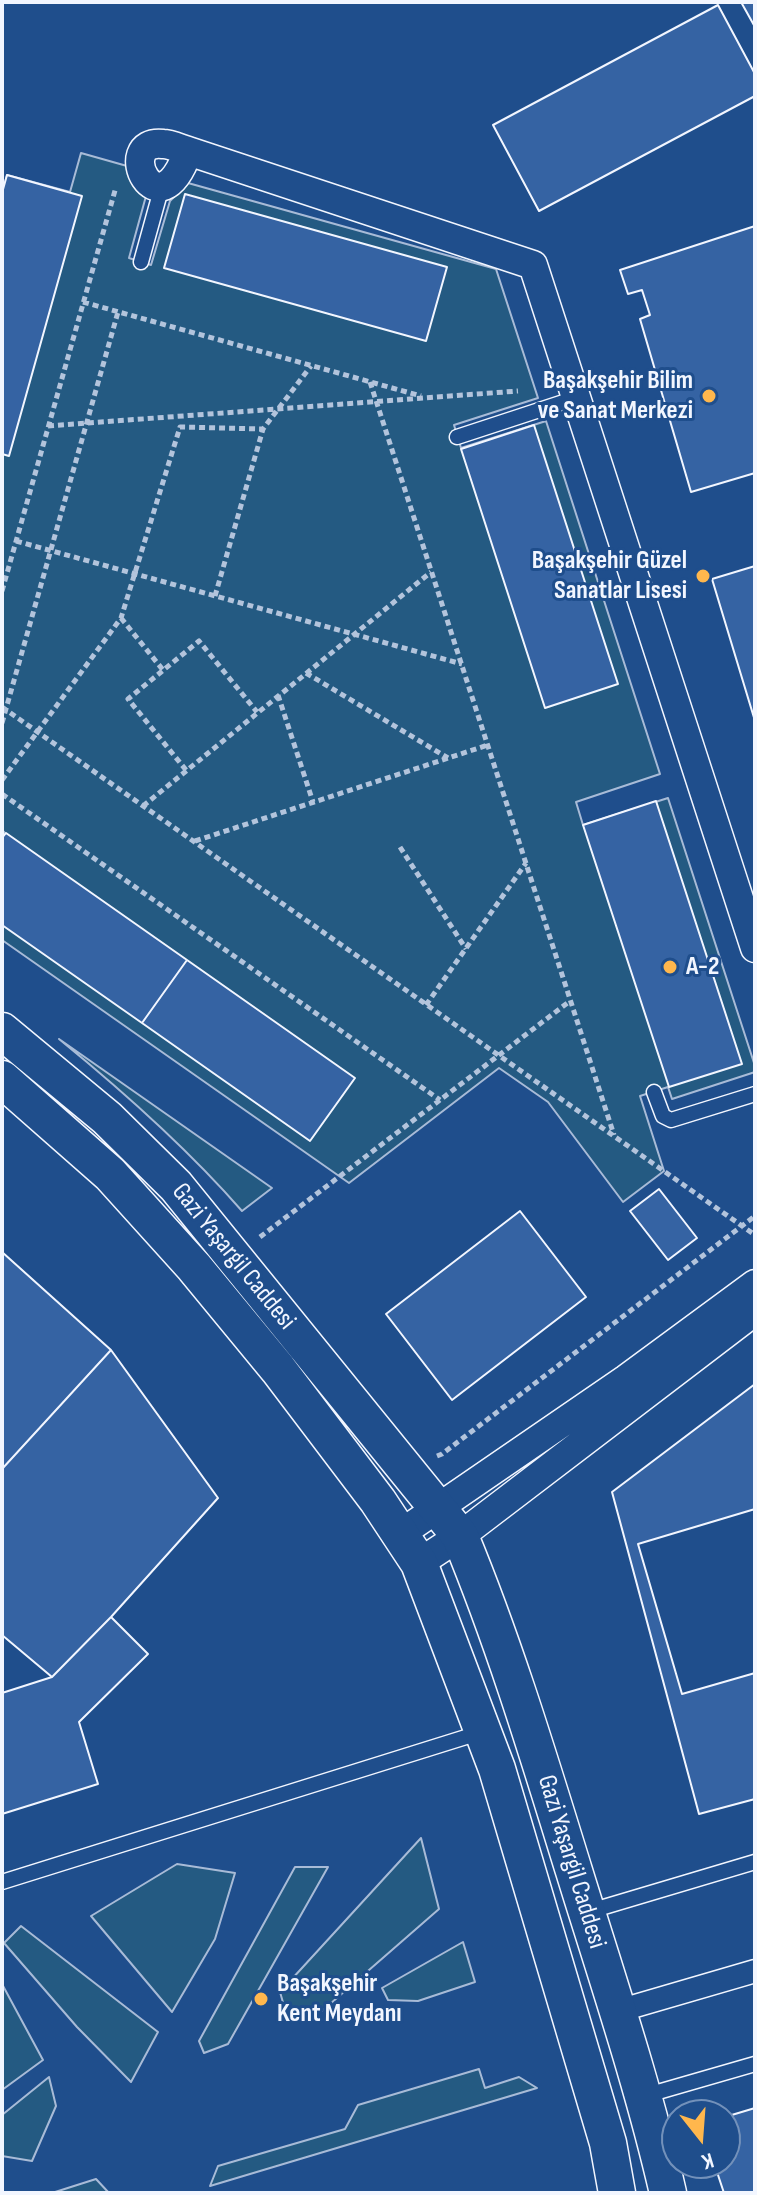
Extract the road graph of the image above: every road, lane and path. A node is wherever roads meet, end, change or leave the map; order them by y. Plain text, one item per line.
1 (188, 151) junction
2 (152, 180) junction
3 (141, 262) dead end
4 (83, 302) junction
5 (118, 312) junction
6 (311, 366) junction
7 (370, 382) junction
8 (575, 393) junction
9 (427, 398) junction
10 (376, 402) junction
11 (278, 409) junction
12 (87, 423) junction
13 (48, 426) junction
14 (263, 429) junction
15 (457, 437) dead end
16 (16, 541) junction
17 (51, 551) junction
18 (431, 571) junction
19 (136, 575) junction
20 (2, 591) edge
21 (215, 596) junction
22 (121, 618) junction
23 (353, 635) junction
24 (462, 664) junction
25 (163, 670) junction
26 (306, 673) junction
27 (278, 695) junction
28 (4, 708) edge
29 (257, 712) junction
30 (2, 723) edge
31 (37, 731) junction
32 (488, 745) junction
33 (448, 758) junction
34 (186, 770) junction
35 (2, 780) edge
36 (2, 794) edge
37 (313, 802) junction
38 (143, 806) junction
39 (194, 841) junction
40 (400, 847) dead end
41 (526, 863) junction
42 (755, 948) edge
43 (466, 949) junction
44 (570, 1001) junction
45 (426, 1005) junction
46 (2, 1031) edge
47 (499, 1055) junction
48 (2, 1079) edge
49 (654, 1092) dead end
50 (755, 1094) edge
51 (440, 1100) junction
52 (614, 1136) junction
53 (755, 1216) edge
54 (742, 1226) junction
55 (251, 1230) dead end
56 (755, 1235) edge
57 (258, 1238) junction
58 (265, 1247) dead end
59 (755, 1284) edge
60 (755, 1311) edge
61 (426, 1455) dead end
62 (450, 1522) junction
63 (410, 1548) junction
64 (482, 1732) junction
65 (755, 1862) edge
66 (2, 1882) edge
67 (587, 1912) junction
68 (755, 1971) edge
69 (618, 2011) junction
70 (755, 2064) edge
71 (644, 2096) junction
72 (598, 2109) junction
73 (617, 2193) edge
74 (668, 2193) edge

1 - 2 street
1 - 2 street
1 - 8 street
2 - 3 lane
2 - 4 path
4 - 5 path
4 - 13 path
5 - 6 path
5 - 12 path
6 - 7 path
6 - 11 path
7 - 9 path
7 - 10 path
8 - 9 path
8 - 15 lane
8 - 42 street
9 - 10 path
10 - 11 path
10 - 18 path
11 - 12 path
11 - 14 path
12 - 13 path
12 - 17 path
13 - 16 path
14 - 19 path
14 - 21 path
16 - 17 path
16 - 20 path
17 - 19 path
17 - 28 path
18 - 23 path
18 - 24 path
19 - 21 path
19 - 22 path
21 - 23 path
22 - 25 path
22 - 31 path
23 - 24 path
23 - 26 path
24 - 32 path
25 - 29 path
25 - 34 path
26 - 27 path
26 - 33 path
27 - 29 path
27 - 37 path
28 - 30 path
28 - 31 path
29 - 34 path
31 - 35 path
31 - 38 path
32 - 33 path
32 - 41 path
33 - 37 path
34 - 38 path
36 - 51 path
37 - 39 path
38 - 39 path
39 - 45 path
40 - 43 path
41 - 43 path
41 - 44 path
43 - 45 path
44 - 47 path
44 - 52 path
45 - 47 path
46 - 62 street, Gazi Yaşargil Caddesi
47 - 51 path
47 - 52 path
48 - 63 street, Gazi Yaşargil Caddesi
49 - 50 lane
51 - 57 path
52 - 54 path
53 - 54 path
54 - 56 path
54 - 61 path
55 - 57 path
57 - 58 path
59 - 62 street
60 - 62 street
62 - 63 street
62 - 67 street, Gazi Yaşargil Caddesi
63 - 64 street, Gazi Yaşargil Caddesi
64 - 66 lane
64 - 72 street, Gazi Yaşargil Caddesi
65 - 67 lane
67 - 69 street, Gazi Yaşargil Caddesi
68 - 69 street
69 - 71 street, Gazi Yaşargil Caddesi
70 - 71 lane
71 - 72 street
71 - 74 street, Gazi Yaşargil Caddesi
72 - 73 street, Gazi Yaşargil Caddesi

